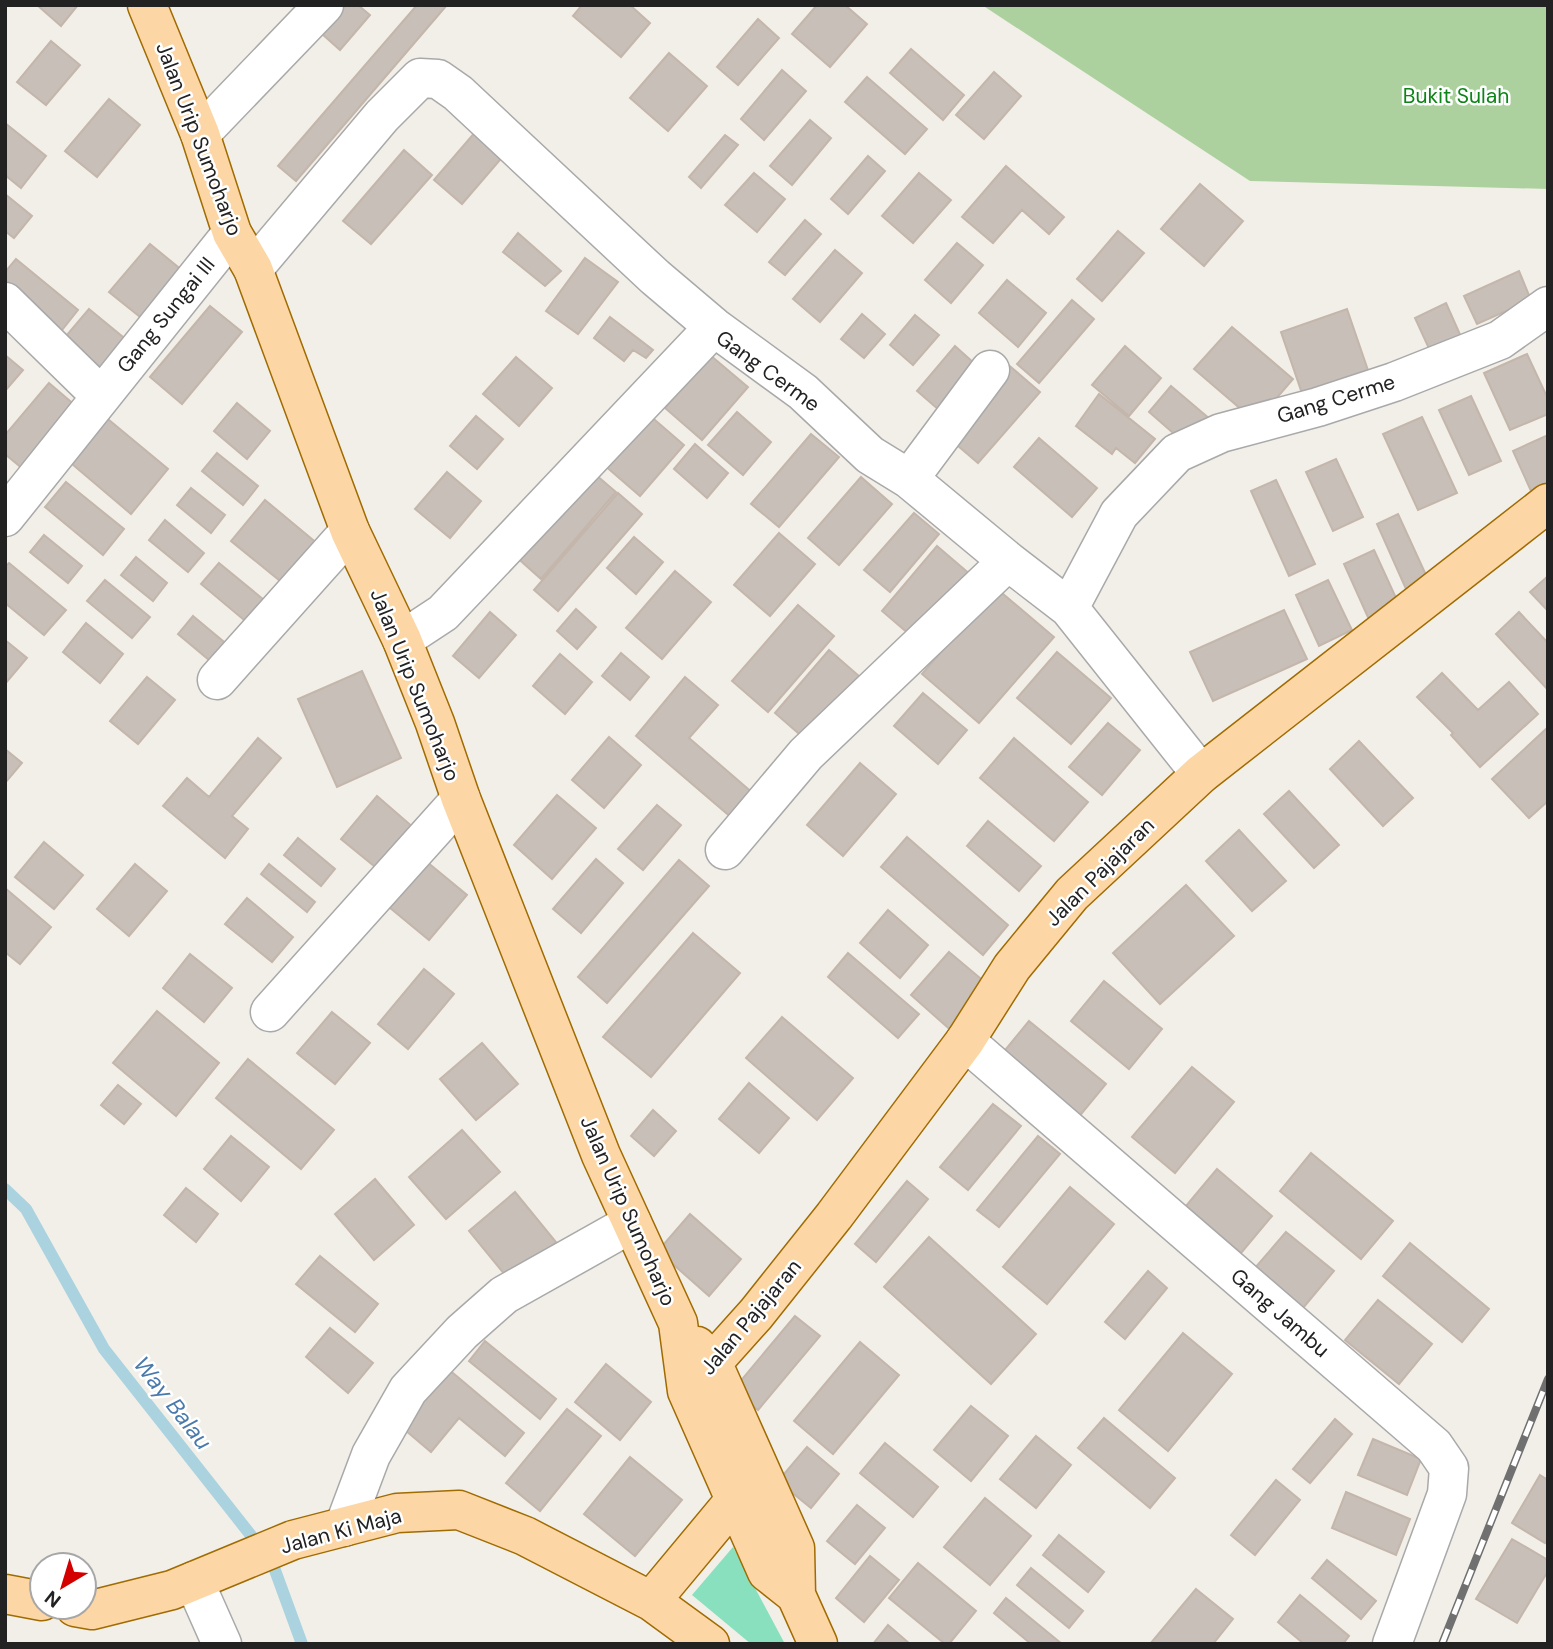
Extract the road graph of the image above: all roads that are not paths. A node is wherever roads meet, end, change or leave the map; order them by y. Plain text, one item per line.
1 (147, 5) edge
2 (324, 5) edge
3 (200, 134) junction
4 (232, 233) junction
5 (253, 269) junction
6 (5, 302) edge
7 (1548, 306) edge
8 (714, 327) junction
9 (990, 370) dead end
10 (101, 396) junction
11 (909, 479) junction
12 (1548, 503) edge
13 (5, 517) edge
14 (350, 531) junction
15 (1007, 561) junction
16 (1069, 608) junction
17 (402, 640) junction
18 (217, 680) dead end
19 (1201, 774) junction
20 (461, 799) junction
21 (725, 850) dead end
22 (270, 1012) dead end
23 (965, 1041) junction
24 (632, 1223) junction
25 (678, 1323) junction
26 (713, 1364) junction
27 (687, 1391) junction
28 (735, 1500) junction
29 (344, 1527) junction
30 (183, 1586) junction
31 (5, 1594) edge
32 (796, 1595) junction
33 (28, 1598) edge
34 (650, 1601) junction
35 (98, 1608) edge
36 (222, 1644) edge
37 (710, 1644) edge
38 (818, 1644) edge
39 (1392, 1644) edge

1 - 3 main road, Jalan Urip Sumoharjo
2 - 3 street
3 - 4 main road, Jalan Urip Sumoharjo
4 - 5 main road, Jalan Urip Sumoharjo
4 - 10 street, Gang Sungai III
5 - 8 street
5 - 14 main road, Jalan Urip Sumoharjo
6 - 10 street
7 - 16 street, Gang Cerme
8 - 11 street, Gang Cerme
8 - 17 street, Gang Cerme
9 - 11 street
10 - 13 street, Gang Sungai III
11 - 15 street, Gang Cerme
12 - 19 main road, Jalan Pajajaran
14 - 17 main road, Jalan Urip Sumoharjo
14 - 18 street
15 - 16 street, Gang Cerme
15 - 21 street
16 - 19 street, Gang Cerme
17 - 20 main road, Jalan Urip Sumoharjo
19 - 23 main road, Jalan Pajajaran
20 - 22 street
20 - 24 main road, Jalan Urip Sumoharjo
23 - 26 main road, Jalan Pajajaran
23 - 39 street, Gang Jambu
24 - 25 main road, Jalan Urip Sumoharjo
24 - 29 street
25 - 26 main road, Jalan Urip Sumoharjo
25 - 27 main road, Jalan Urip Sumoharjo
26 - 27 main road, Jalan Pajajaran
26 - 32 main road, Jalan Urip Sumoharjo
27 - 28 main road, Jalan Urip Sumoharjo
28 - 32 main road, Jalan Urip Sumoharjo
28 - 34 main road
29 - 30 main road, Jalan Ki Maja
29 - 34 main road, Jalan Ki Maja
30 - 35 main road, Jalan Ki Maja
30 - 36 street
31 - 33 main road
32 - 38 main road, Jalan Urip Sumoharjo
34 - 37 main road, Jalan Ki Maja

